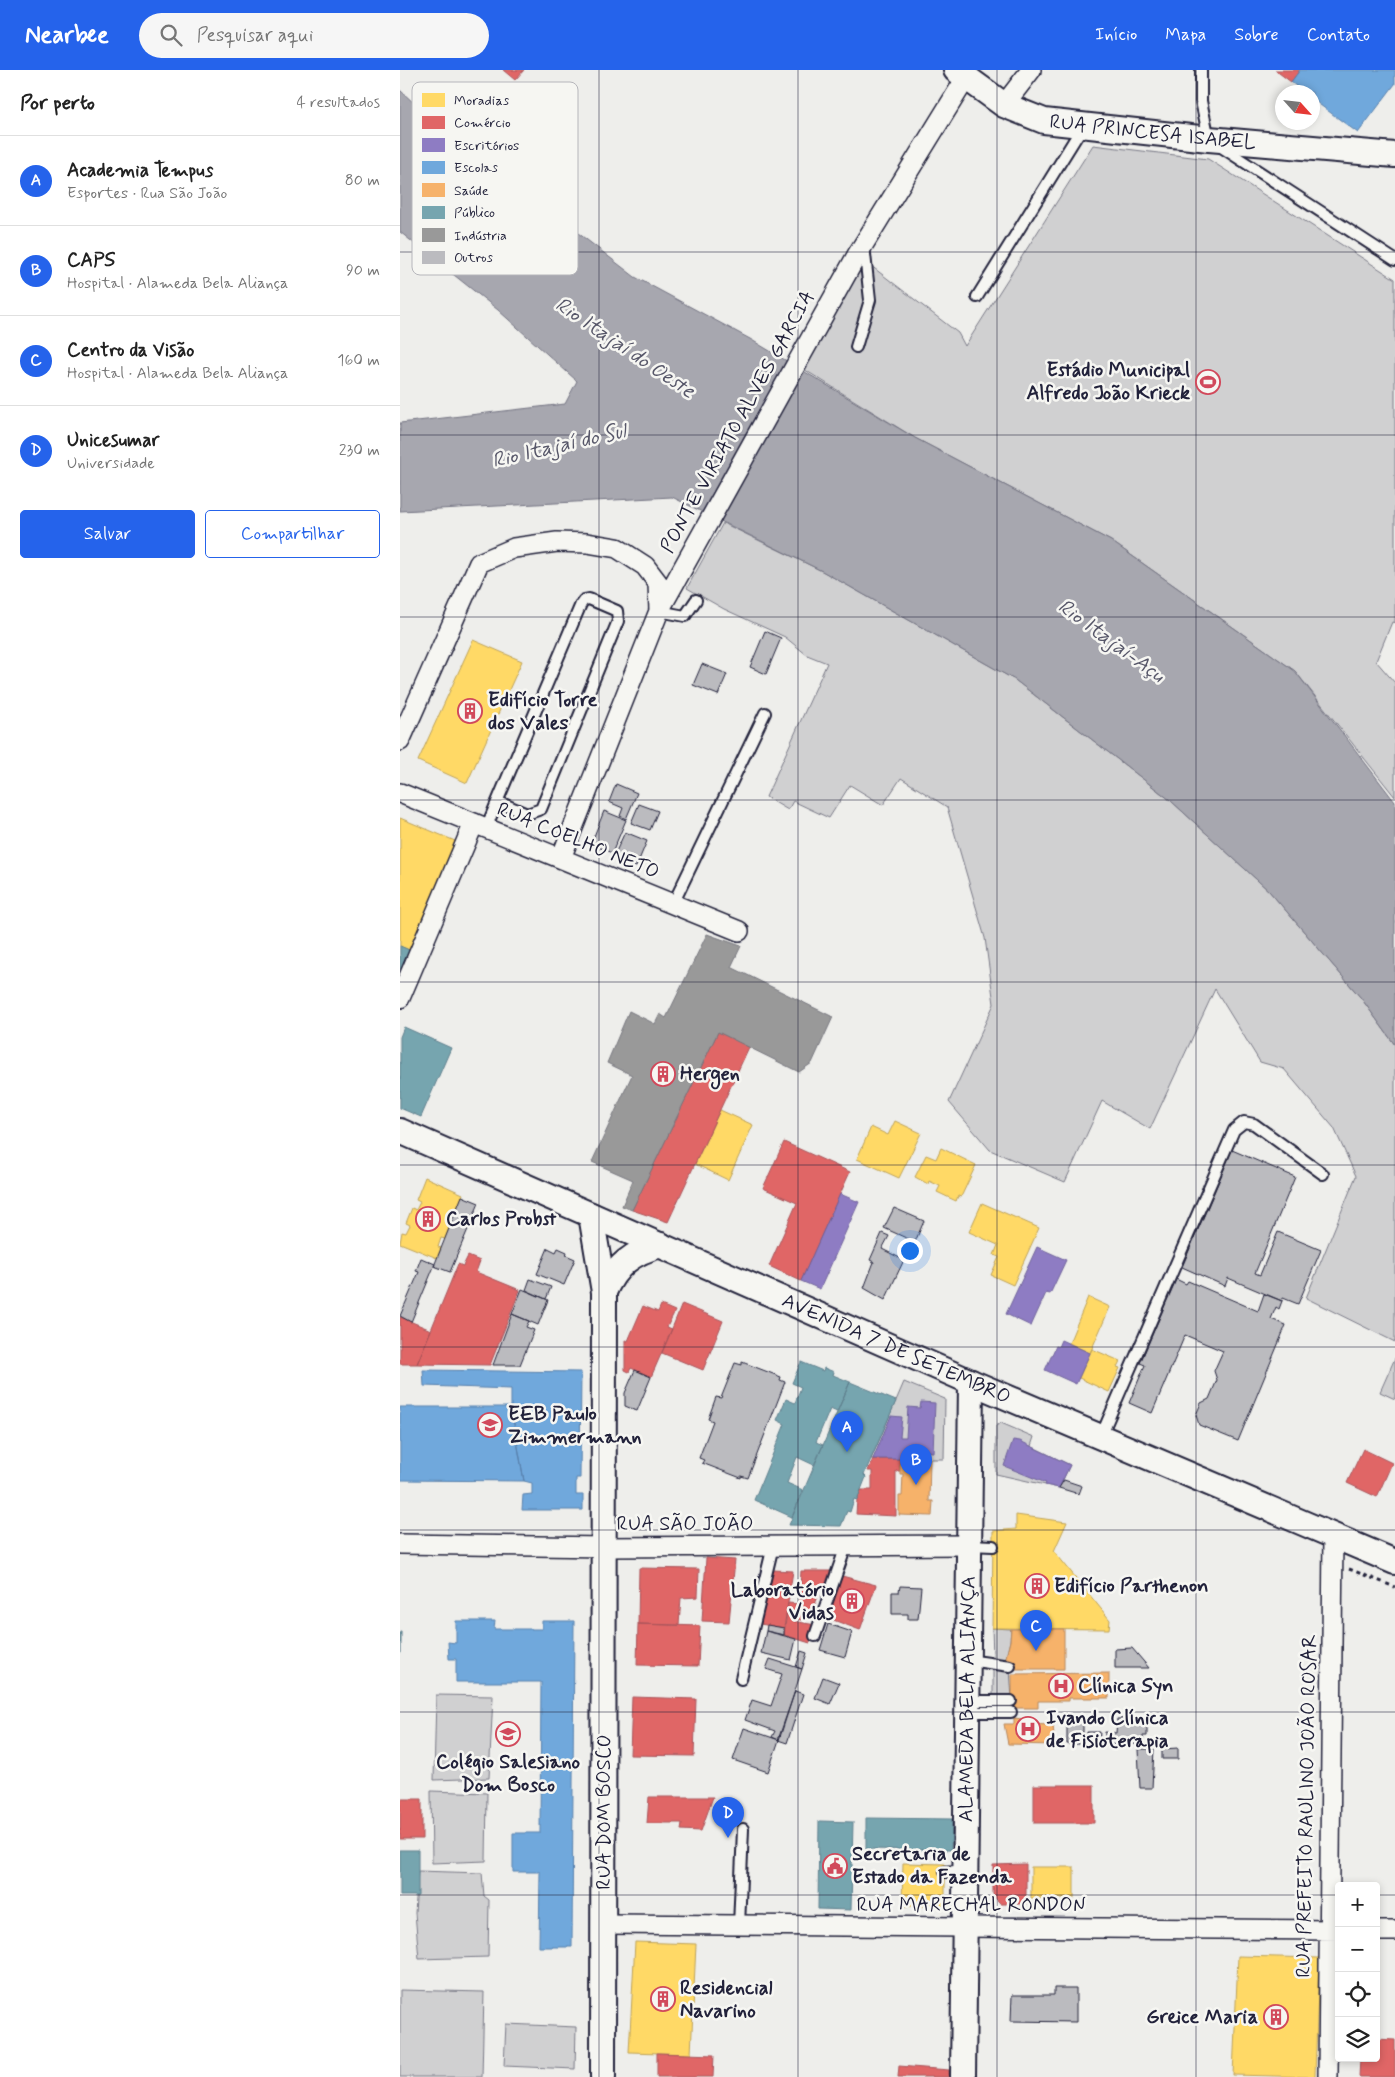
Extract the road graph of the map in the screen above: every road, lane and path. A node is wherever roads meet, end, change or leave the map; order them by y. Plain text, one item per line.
1 (1031, 70) edge
2 (1201, 70) edge
3 (961, 74) edge
4 (1004, 105) junction
5 (1083, 126) junction
6 (1208, 139) junction
7 (1395, 155) edge
8 (860, 249) junction
9 (1395, 260) edge
10 (977, 297) dead end
11 (856, 347) dead end
12 (696, 600) dead end
13 (659, 611) junction
14 (765, 713) dead end
15 (400, 741) edge
16 (400, 793) edge
17 (498, 802) junction
18 (480, 826) junction
19 (561, 858) junction
20 (673, 904) junction
21 (739, 931) dead end
22 (400, 998) edge
23 (400, 1131) edge
24 (1322, 1174) dead end
25 (591, 1215) junction
26 (661, 1245) junction
27 (604, 1292) junction
28 (972, 1382) junction
29 (1101, 1436) junction
30 (1332, 1535) junction
31 (400, 1544) edge
32 (970, 1545) junction
33 (773, 1546) junction
34 (846, 1546) junction
35 (993, 1546) dead end
36 (605, 1547) junction
37 (1395, 1562) edge
38 (1349, 1569) dead end
39 (1395, 1588) edge
40 (815, 1636) dead end
41 (968, 1660) junction
42 (1010, 1666) dead end
43 (740, 1679) dead end
44 (1011, 1701) dead end
45 (967, 1706) junction
46 (1011, 1712) dead end
47 (743, 1829) dead end
48 (604, 1924) junction
49 (739, 1926) junction
50 (964, 1928) junction
51 (1333, 1930) edge
52 (1380, 1931) edge
53 (1395, 1931) edge
54 (603, 2077) edge
55 (963, 2077) edge
56 (1328, 2077) edge

1 - 4 street
2 - 6 lane
3 - 4 street, RUA PRINCESA ISABEL
3 - 8 street, PONTE VIRIATO ALVES GARCIA
4 - 5 street, RUA PRINCESA ISABEL
5 - 6 street, RUA PRINCESA ISABEL
5 - 10 lane
6 - 7 street, RUA PRINCESA ISABEL
6 - 9 lane
8 - 11 lane
8 - 13 street, PONTE VIRIATO ALVES GARCIA
12 - 13 lane
13 - 15 street
13 - 19 street, PONTE VIRIATO ALVES GARCIA
14 - 20 lane
16 - 18 street, RUA COELHO NETO
17 - 17 lane
17 - 18 lane
18 - 19 street, RUA COELHO NETO
18 - 22 street
19 - 20 street, RUA COELHO NETO
20 - 21 street, RUA COELHO NETO
23 - 25 street, AVENIDA 7 DE SETEMBRO
24 - 29 lane
25 - 26 street, AVENIDA 7 DE SETEMBRO
25 - 27 street, RUA DOM BOSCO
26 - 27 street
26 - 28 street, AVENIDA 7 DE SETEMBRO
27 - 36 street, RUA DOM BOSCO
28 - 29 street, AVENIDA 7 DE SETEMBRO
28 - 32 street, ALAMEDA BELA ALIANÇA
29 - 30 street, AVENIDA 7 DE SETEMBRO
30 - 37 street, AVENIDA 7 DE SETEMBRO
30 - 51 street, RUA PREFEITO RAULINO JOÃO ROSAR
31 - 36 street, RUA SÃO JOÃO
32 - 34 street, RUA SÃO JOÃO
32 - 35 lane
32 - 41 street, ALAMEDA BELA ALIANÇA
33 - 34 street, RUA SÃO JOÃO
33 - 36 street, RUA SÃO JOÃO
33 - 43 lane
34 - 40 lane
36 - 48 street, RUA DOM BOSCO
38 - 39 path
41 - 42 lane
41 - 45 street, ALAMEDA BELA ALIANÇA
44 - 45 lane
45 - 46 lane
45 - 50 street, ALAMEDA BELA ALIANÇA
47 - 49 lane
48 - 49 street, RUA MARECHAL RONDON
48 - 54 street, RUA DOM BOSCO
49 - 50 street, RUA MARECHAL RONDON
50 - 51 street, RUA MARECHAL RONDON
50 - 55 street, ALAMEDA BELA ALIANÇA
51 - 56 street, RUA PREFEITO RAULINO JOÃO ROSAR
52 - 53 street

